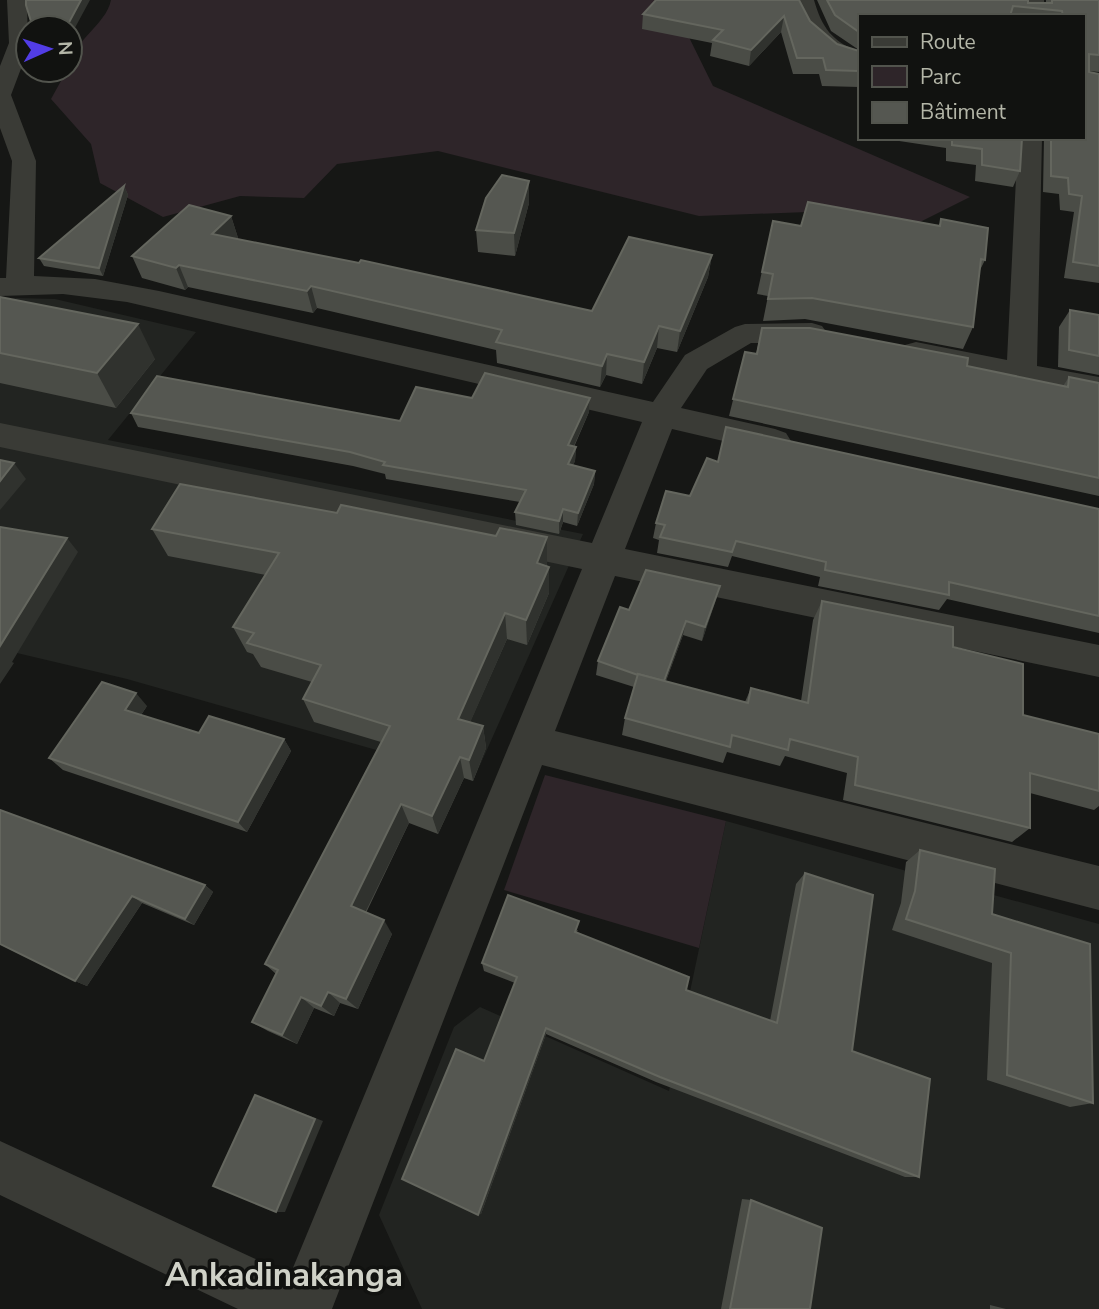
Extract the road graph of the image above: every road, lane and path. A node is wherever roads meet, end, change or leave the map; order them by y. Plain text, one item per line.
1 (17, 0) edge
2 (804, 0) edge
3 (858, 60) edge
4 (1030, 140) edge
5 (10, 286) edge
6 (845, 339) edge
7 (886, 346) edge
8 (1022, 371) junction
9 (1099, 388) edge
10 (661, 415) junction
11 (0, 435) edge
12 (807, 448) edge
13 (604, 558) junction
14 (1099, 661) edge
15 (530, 743) junction
16 (1099, 888) edge
17 (0, 1167) edge
18 (302, 1309) edge

1 - 5 street
2 - 3 street
4 - 8 street
5 - 10 street
6 - 10 street
7 - 8 street
8 - 9 street
10 - 12 street
10 - 13 street
11 - 13 street
13 - 14 street
13 - 15 street
15 - 16 street
15 - 18 street
17 - 18 street

